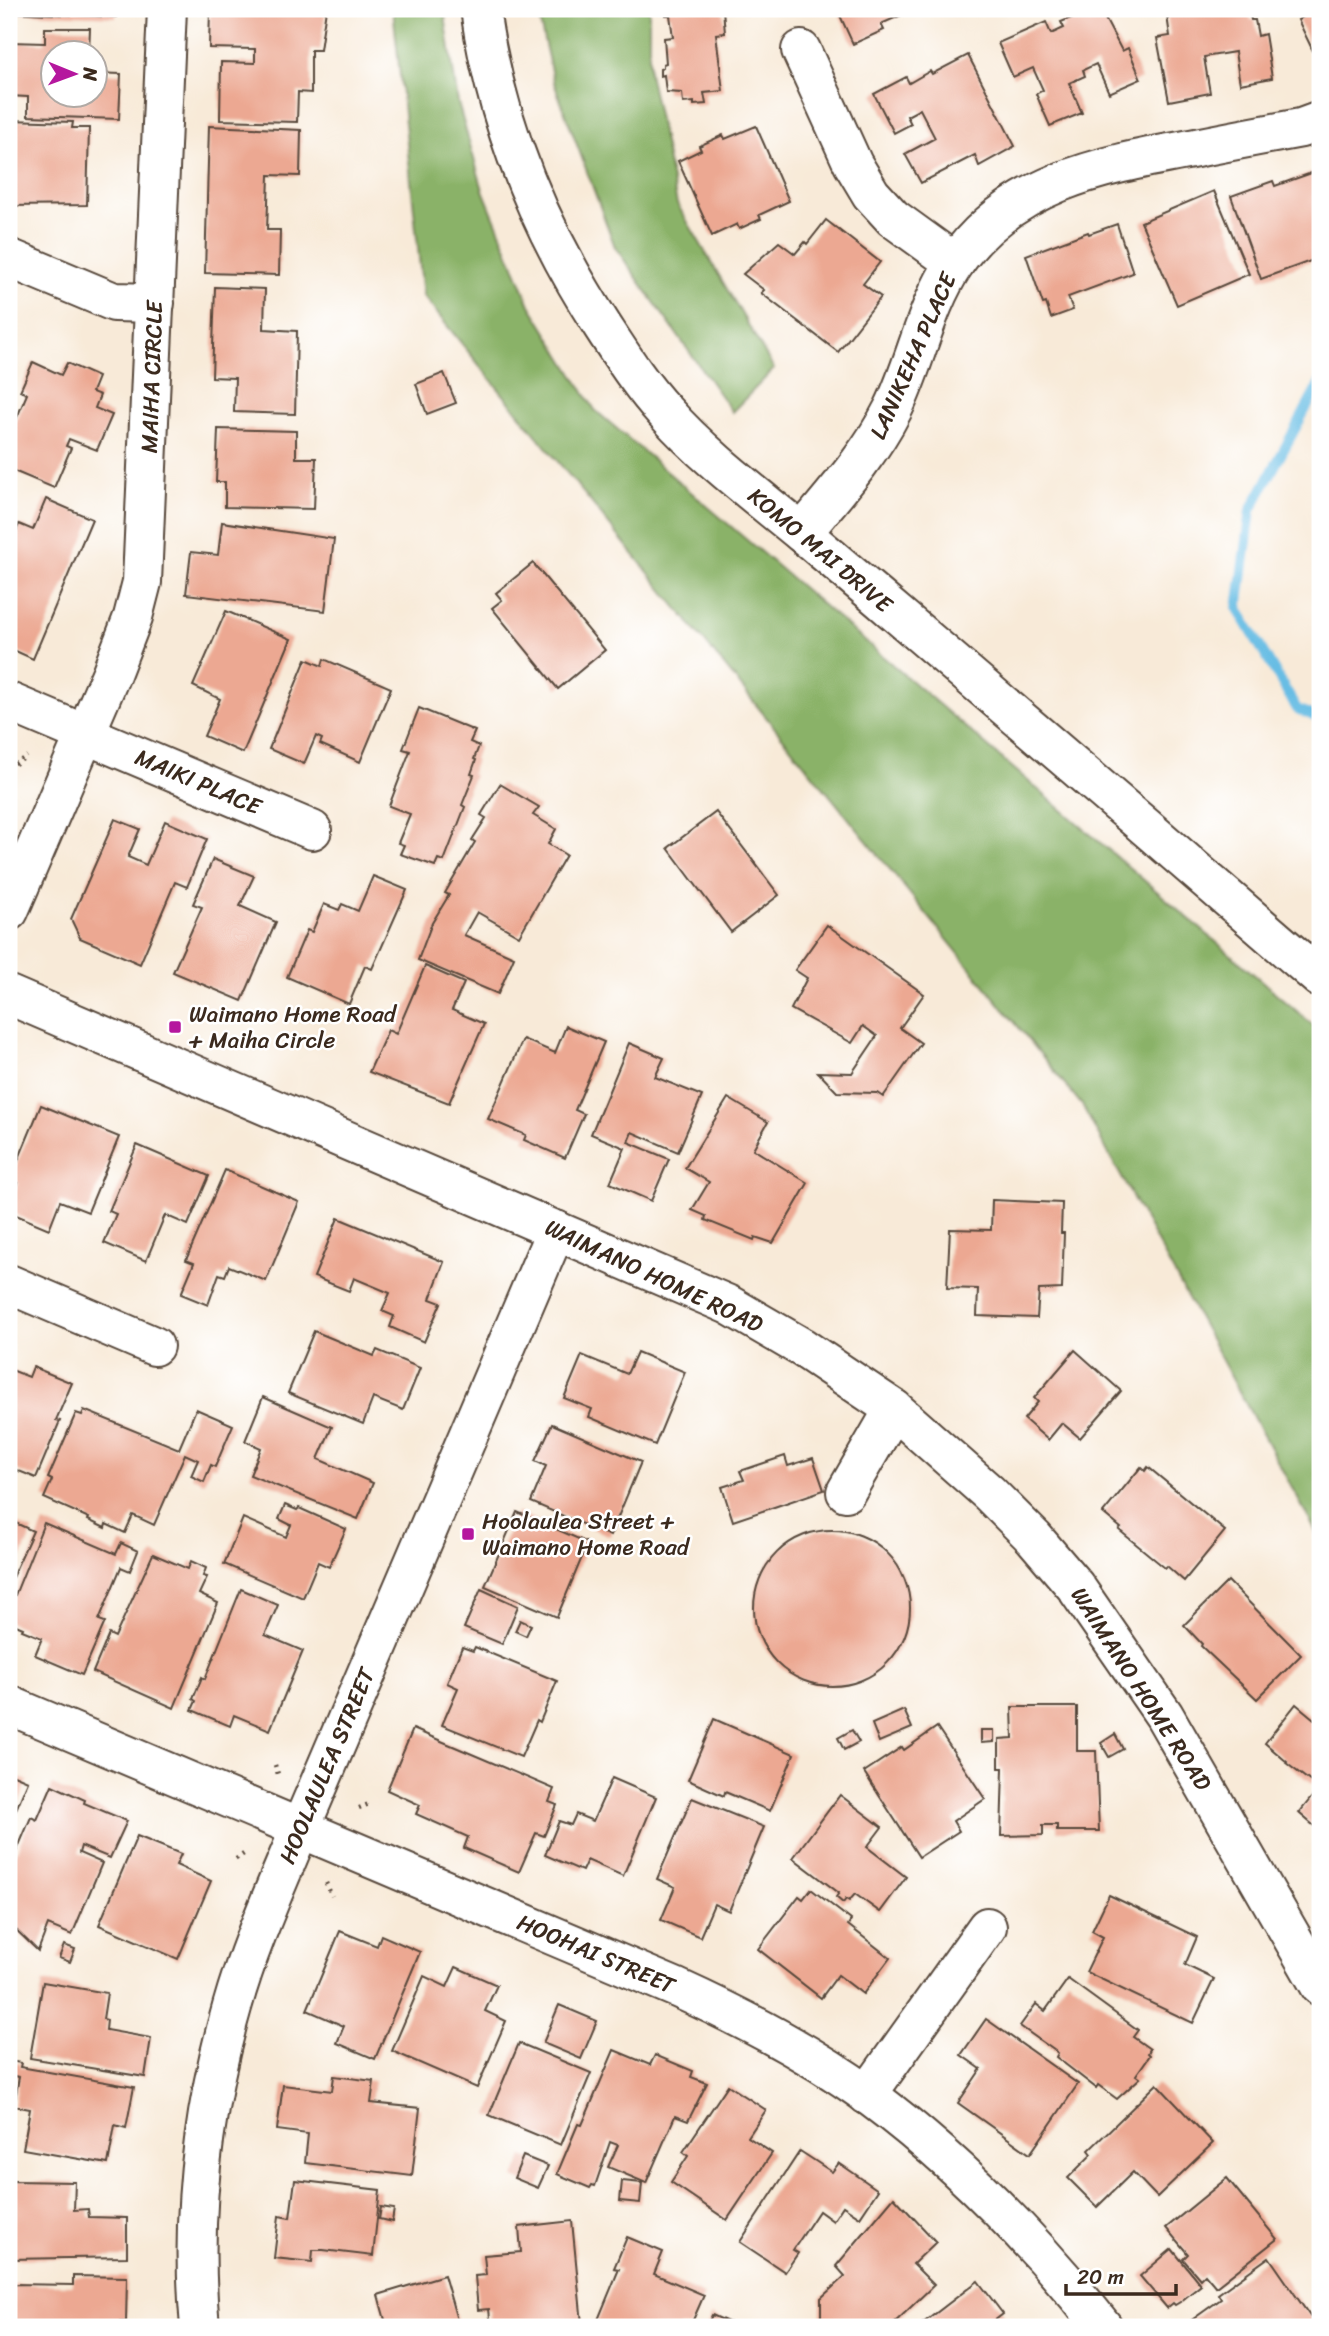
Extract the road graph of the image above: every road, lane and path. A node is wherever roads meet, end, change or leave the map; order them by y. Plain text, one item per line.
1 (167, 9) edge
2 (480, 9) edge
3 (802, 50) dead end
4 (1320, 121) edge
5 (9, 258) edge
6 (955, 263) junction
7 (155, 303) junction
8 (802, 533) junction
9 (9, 702) edge
10 (85, 735) junction
11 (27, 756) dead end
12 (15, 764) dead end
13 (312, 830) dead end
14 (9, 911) edge
15 (1320, 978) edge
16 (9, 995) edge
17 (556, 1230) junction
18 (9, 1284) edge
19 (155, 1346) dead end
20 (894, 1409) junction
21 (846, 1492) dead end
22 (9, 1705) edge
23 (275, 1765) dead end
24 (278, 1774) dead end
25 (369, 1804) dead end
26 (359, 1808) dead end
27 (300, 1829) junction
28 (245, 1853) dead end
29 (236, 1859) dead end
30 (326, 1883) dead end
31 (332, 1896) dead end
32 (987, 1927) dead end
33 (1320, 1986) edge
34 (867, 2095) junction
35 (200, 2327) edge
36 (1103, 2327) edge

1 - 7 street, MAIHA CIRCLE
2 - 8 street, KOMO MAI DRIVE
3 - 6 street
4 - 6 street, LANIKEHA PLACE
5 - 7 street
6 - 8 street, LANIKEHA PLACE
7 - 10 street, MAIHA CIRCLE
8 - 15 street, KOMO MAI DRIVE
9 - 10 street
10 - 13 street, MAIKI PLACE
10 - 14 street, MAIHA CIRCLE
11 - 12 path
16 - 17 street, WAIMANO HOME ROAD
17 - 20 street, WAIMANO HOME ROAD
17 - 27 street, HOOLAULEA STREET
18 - 19 street
20 - 21 street
20 - 33 street, WAIMANO HOME ROAD
22 - 27 street, HOOHAI STREET
23 - 24 path
25 - 26 path
27 - 34 street, HOOHAI STREET
27 - 35 street, HOOLAULEA STREET
28 - 29 path
30 - 31 path
32 - 34 street
34 - 36 street, HOOHAI STREET

